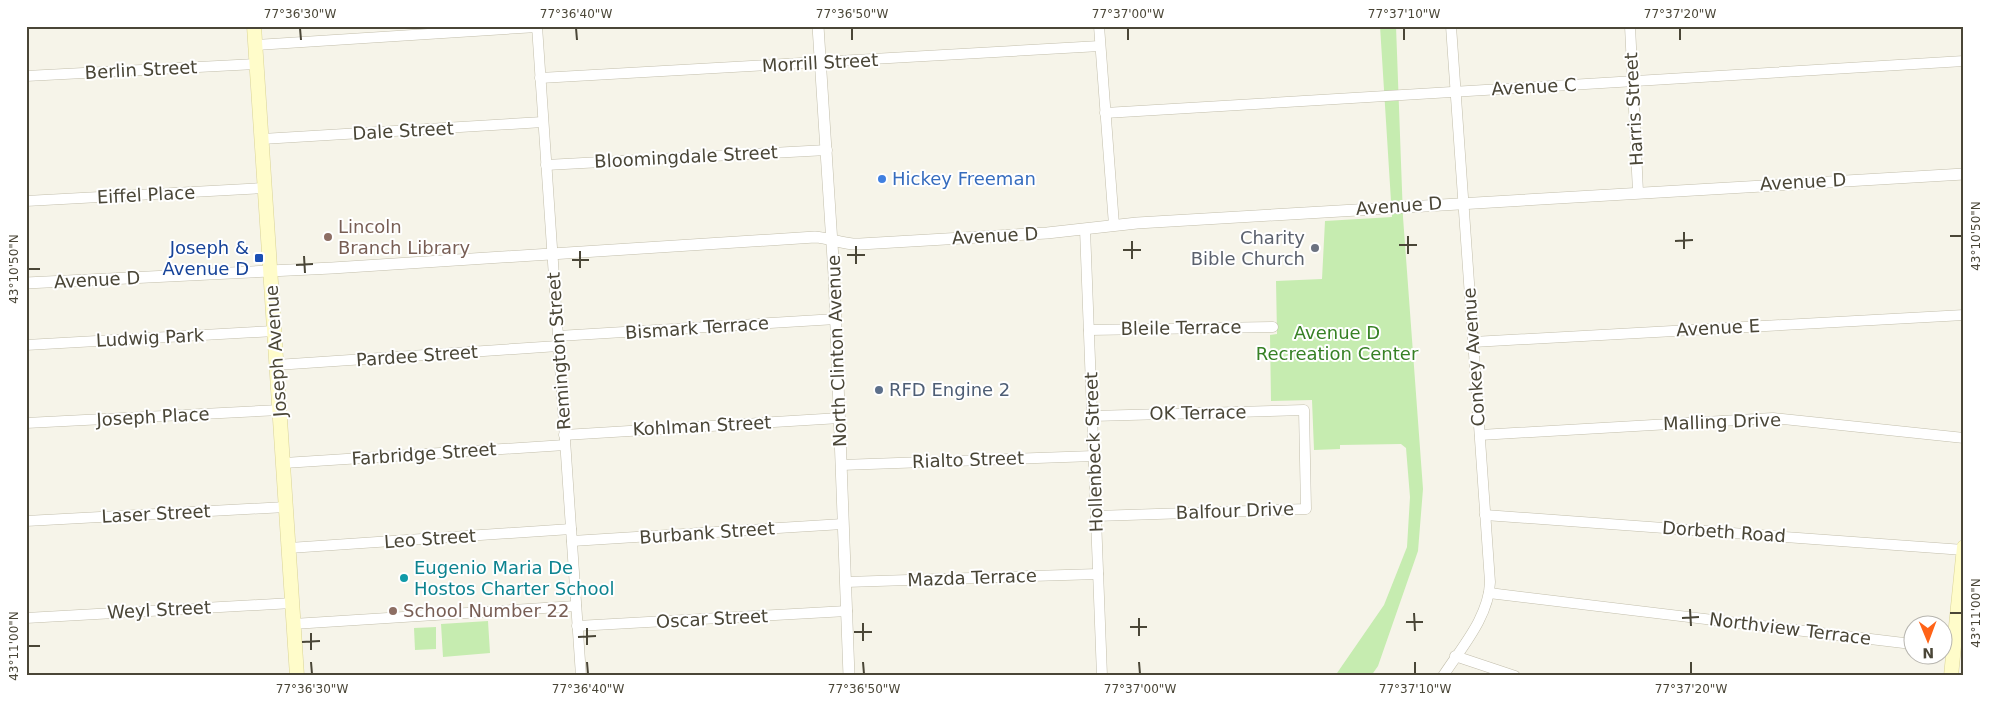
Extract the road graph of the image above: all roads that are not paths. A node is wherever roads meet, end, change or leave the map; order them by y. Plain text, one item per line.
1 (254, 26) edge
2 (818, 26) edge
3 (1099, 26) edge
4 (1451, 26) edge
5 (1630, 26) edge
6 (537, 27) edge
7 (256, 45) junction
8 (1100, 46) junction
9 (1964, 61) edge
10 (820, 63) junction
11 (256, 64) junction
12 (26, 76) edge
13 (540, 78) junction
14 (1632, 81) junction
15 (1456, 92) junction
16 (1105, 113) junction
17 (543, 122) junction
18 (262, 139) junction
19 (827, 150) junction
20 (546, 165) junction
21 (1964, 174) edge
22 (266, 188) junction
23 (1638, 192) junction
24 (26, 201) edge
25 (1464, 202) junction
26 (1114, 225) junction
27 (1085, 229) junction
28 (832, 240) junction
29 (552, 254) junction
30 (271, 271) junction
31 (26, 284) edge
32 (1964, 314) edge
33 (836, 319) junction
34 (1272, 326) dead end
35 (1089, 330) junction
36 (274, 331) junction
37 (558, 341) junction
38 (1473, 342) junction
39 (26, 345) edge
40 (276, 365) junction
41 (280, 410) junction
42 (1304, 410) joint
43 (1093, 416) junction
44 (840, 418) junction
45 (26, 424) edge
46 (1480, 435) junction
47 (1964, 438) edge
48 (565, 440) junction
49 (1094, 456) junction
50 (284, 463) junction
51 (841, 465) junction
52 (286, 507) junction
53 (1485, 515) junction
54 (1096, 516) junction
55 (26, 521) edge
56 (844, 524) junction
57 (571, 529) junction
58 (572, 541) junction
59 (289, 548) junction
60 (1964, 549) edge
61 (1098, 574) junction
62 (846, 582) junction
63 (1489, 593) junction
64 (292, 602) junction
65 (576, 606) junction
66 (847, 611) junction
67 (26, 618) edge
68 (293, 624) junction
69 (577, 626) junction
70 (1952, 628) edge
71 (1902, 643) edge
72 (1455, 656) junction
73 (297, 676) edge
74 (581, 676) edge
75 (849, 676) edge
76 (1102, 676) edge
77 (1443, 676) edge
78 (1515, 676) edge

1 - 7 main road, Joseph Avenue
2 - 10 street, North Clinton Avenue
3 - 8 street
4 - 15 street, Conkey Avenue
5 - 14 street, Harris Street
6 - 7 street
6 - 13 street, Remington Street
7 - 11 main road, Joseph Avenue
8 - 10 street, Morrill Street
8 - 16 street
9 - 14 street, Avenue C
10 - 13 street, Morrill Street
10 - 19 street, North Clinton Avenue
11 - 12 street, Berlin Street
11 - 18 main road, Joseph Avenue
13 - 17 street, Remington Street
14 - 15 street, Avenue C
14 - 23 street, Harris Street
15 - 16 street, Avenue C
15 - 25 street, Conkey Avenue
16 - 26 street
17 - 18 street, Dale Street
17 - 20 street, Remington Street
18 - 22 main road, Joseph Avenue
19 - 20 street, Bloomingdale Street
19 - 28 street, North Clinton Avenue
20 - 29 street, Remington Street
21 - 23 street, Avenue D
22 - 24 street, Eiffel Place
22 - 30 main road, Joseph Avenue
23 - 25 street, Avenue D
25 - 26 street, Avenue D
25 - 38 street, Conkey Avenue
26 - 27 street, Avenue D
27 - 28 street, Avenue D
27 - 35 street, Hollenbeck Street
28 - 29 street, Avenue D
28 - 33 street, North Clinton Avenue
29 - 30 street, Avenue D
29 - 37 street, Remington Street
30 - 31 street, Avenue D
30 - 36 main road, Joseph Avenue
32 - 38 street, Avenue E
33 - 37 street, Bismark Terrace
33 - 44 street, North Clinton Avenue
34 - 35 street, Bleile Terrace
35 - 43 street, Hollenbeck Street
36 - 39 street, Ludwig Park
36 - 40 main road, Joseph Avenue
37 - 40 street, Pardee Street
37 - 48 street, Remington Street
38 - 46 street, Conkey Avenue
40 - 41 main road, Joseph Avenue
41 - 45 street, Joseph Place
41 - 50 main road, Joseph Avenue
42 - 43 street, OK Terrace
42 - 54 street, Balfour Drive
43 - 49 street, Hollenbeck Street
44 - 48 street, Kohlman Street
44 - 51 street, North Clinton Avenue
46 - 47 street, Malling Drive
46 - 53 street, Conkey Avenue
48 - 50 street, Farbridge Street
48 - 57 street, Remington Street
49 - 51 street, Rialto Street
49 - 54 street, Hollenbeck Street
50 - 52 main road, Joseph Avenue
51 - 56 street, North Clinton Avenue
52 - 55 street, Laser Street
52 - 59 main road, Joseph Avenue
53 - 60 street, Dorbeth Road
53 - 63 street, Conkey Avenue
54 - 61 street, Hollenbeck Street
56 - 58 street, Burbank Street
56 - 62 street, North Clinton Avenue
57 - 58 street, Remington Street
57 - 59 street, Leo Street
58 - 65 street, Remington Street
59 - 64 main road, Joseph Avenue
60 - 70 main road
61 - 62 street, Mazda Terrace
61 - 76 street, Hollenbeck Street
62 - 66 street, North Clinton Avenue
63 - 71 street, Northview Terrace
63 - 72 street, Conkey Avenue
64 - 67 street, Weyl Street
64 - 68 main road, Joseph Avenue
65 - 68 street
65 - 69 street, Remington Street
66 - 69 street, Oscar Street
66 - 75 street, North Clinton Avenue
68 - 73 main road, Joseph Avenue
69 - 74 street, Remington Street
72 - 77 street, Conkey Avenue
72 - 78 street

